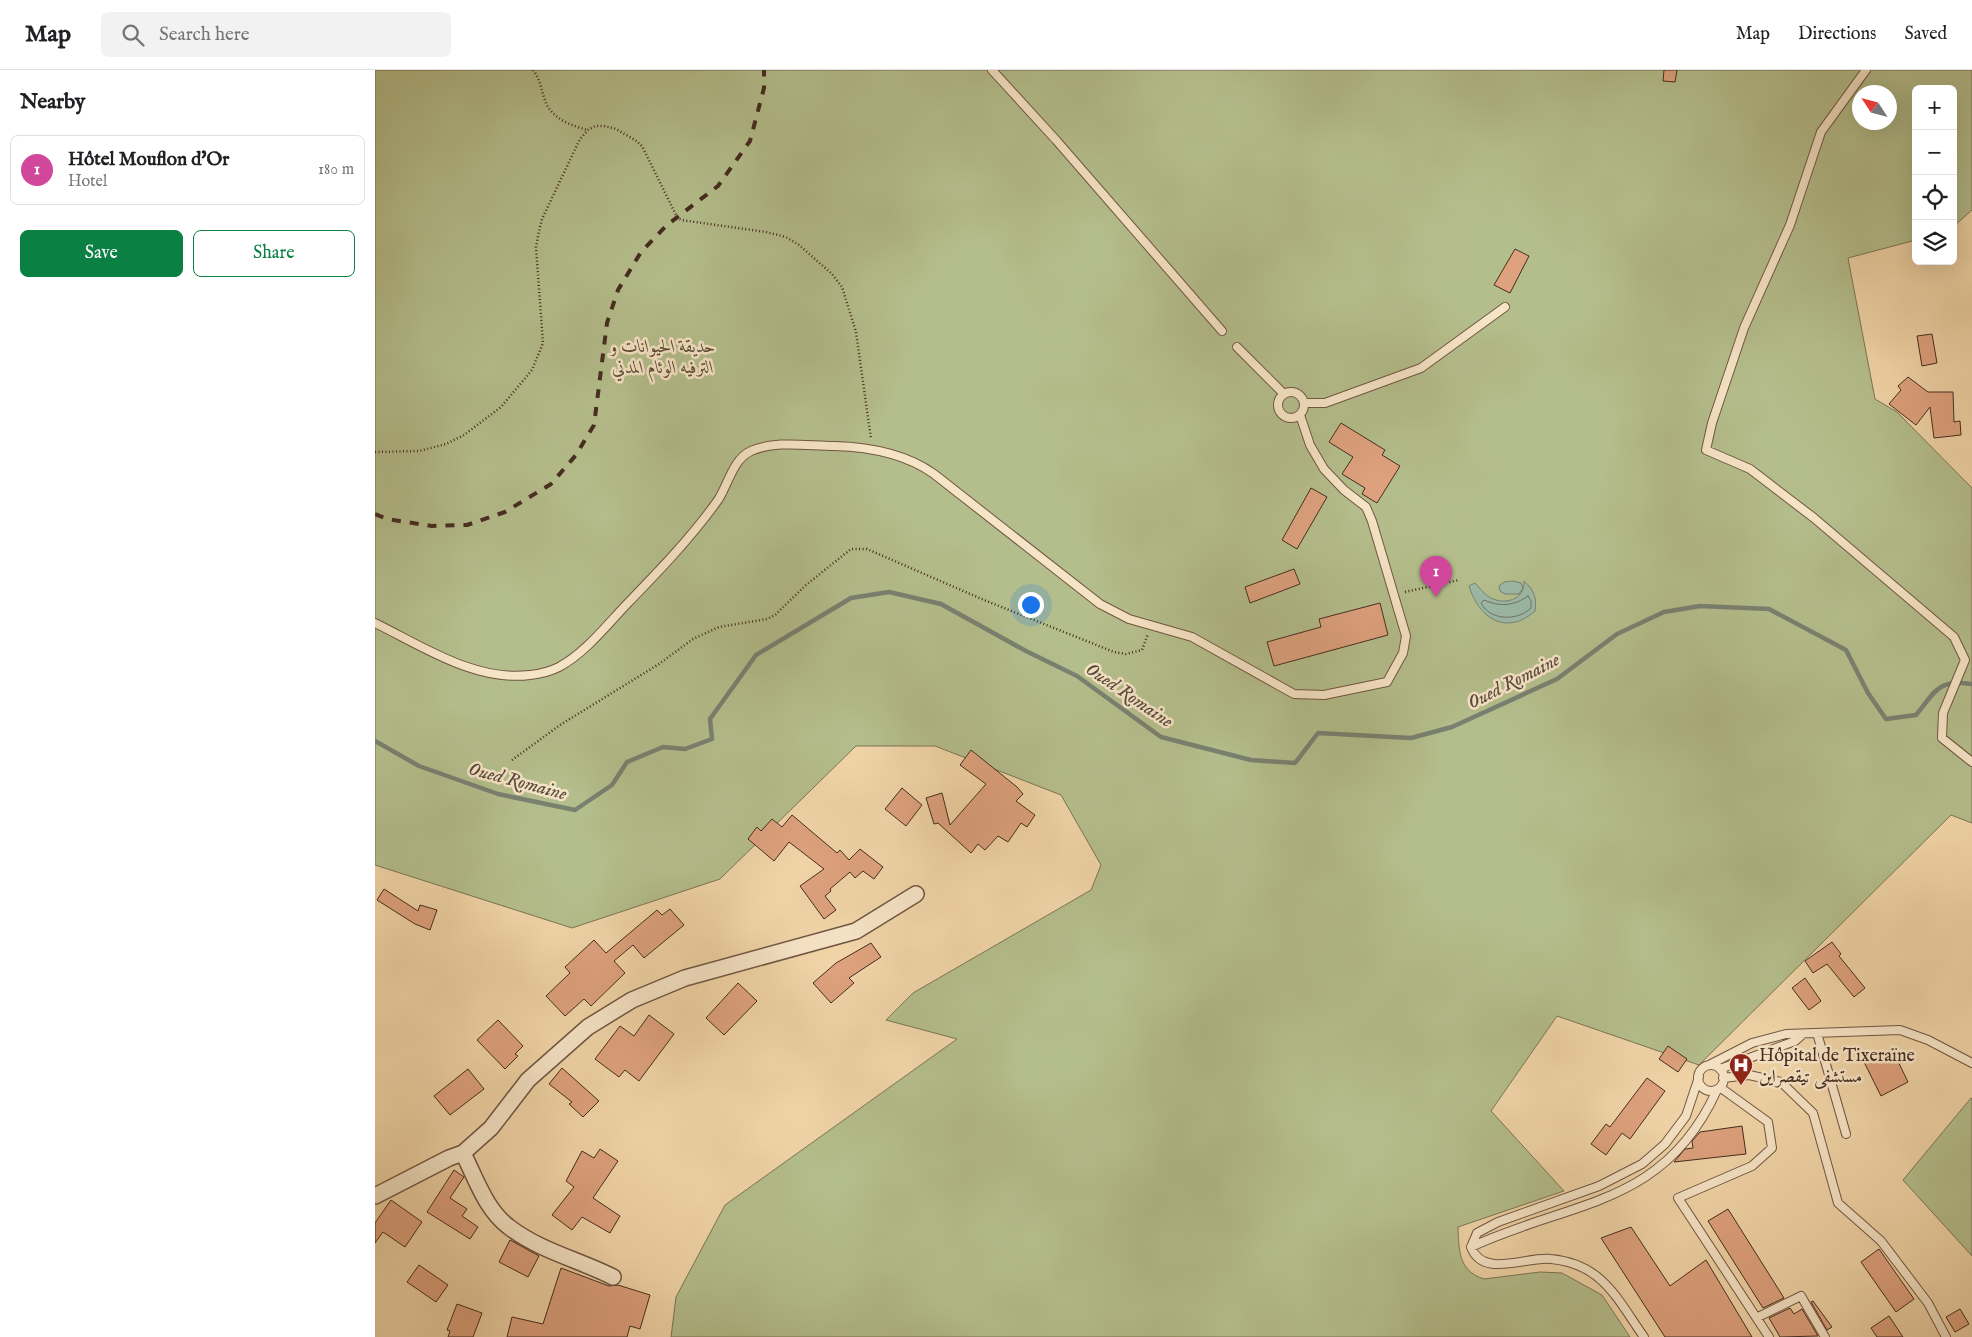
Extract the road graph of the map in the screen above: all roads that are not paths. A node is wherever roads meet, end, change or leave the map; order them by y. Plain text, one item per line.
1 (992, 70) edge
2 (1866, 70) edge
3 (1505, 307) dead end
4 (1222, 331) dead end
5 (1237, 347) dead end
6 (1283, 394) junction
7 (1305, 403) junction
8 (1300, 415) junction
9 (375, 623) edge
10 (1972, 762) edge
11 (915, 894) dead end
12 (1817, 1033) junction
13 (1803, 1034) junction
14 (1972, 1063) edge
15 (1709, 1065) junction
16 (1720, 1069) junction
17 (1699, 1077) junction
18 (1723, 1078) junction
19 (1719, 1089) junction
20 (1846, 1134) dead end
21 (463, 1153) junction
22 (375, 1196) edge
23 (1471, 1248) junction
24 (613, 1277) dead end
25 (1758, 1317) junction
26 (1644, 1337) edge
27 (1769, 1337) edge
28 (1825, 1337) edge
29 (1946, 1337) edge

1 - 4 lane
2 - 10 lane
3 - 7 lane
5 - 6 lane
6 - 7 lane
6 - 8 lane
7 - 8 lane
8 - 9 lane
11 - 21 street
12 - 13 lane
12 - 14 lane
12 - 20 lane
13 - 15 lane
13 - 16 lane
15 - 16 lane
15 - 17 lane
16 - 18 lane
17 - 19 lane
17 - 23 lane
18 - 19 lane
18 - 29 lane
19 - 23 lane
19 - 25 lane
21 - 22 street
21 - 24 street
23 - 26 lane
25 - 27 lane
25 - 28 lane

